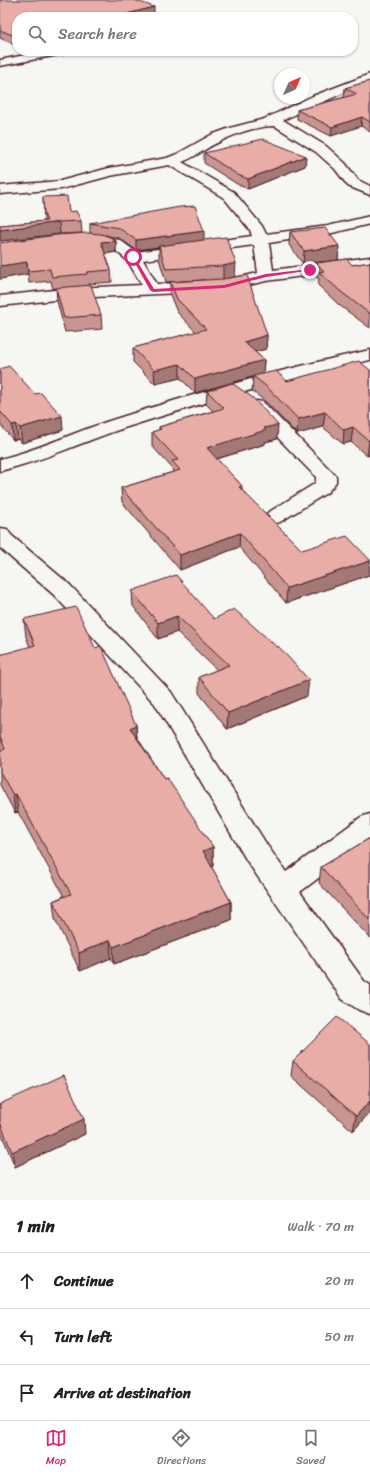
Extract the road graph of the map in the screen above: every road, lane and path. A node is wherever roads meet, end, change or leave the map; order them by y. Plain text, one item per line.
1 (37, 56) edge
2 (0, 63) edge
3 (370, 77) edge
4 (268, 122) junction
5 (171, 161) junction
6 (0, 190) edge
7 (370, 191) edge
8 (370, 220) edge
9 (71, 239) edge
10 (261, 240) junction
11 (133, 257) junction
12 (370, 262) edge
13 (266, 276) junction
14 (153, 290) junction
15 (0, 301) edge
16 (370, 355) edge
17 (236, 388) junction
18 (0, 465) edge
19 (273, 518) dead end
20 (0, 534) edge
21 (370, 824) edge
22 (283, 890) junction
23 (370, 1000) edge

1 - 2 street
3 - 4 street
4 - 5 street
4 - 7 street
5 - 6 street
5 - 10 street
8 - 10 street
9 - 11 street
10 - 11 street
10 - 13 street
11 - 14 street
12 - 13 street
13 - 14 street
14 - 15 street
16 - 17 street
17 - 18 street
17 - 19 street
20 - 22 street
21 - 22 street
22 - 23 street

